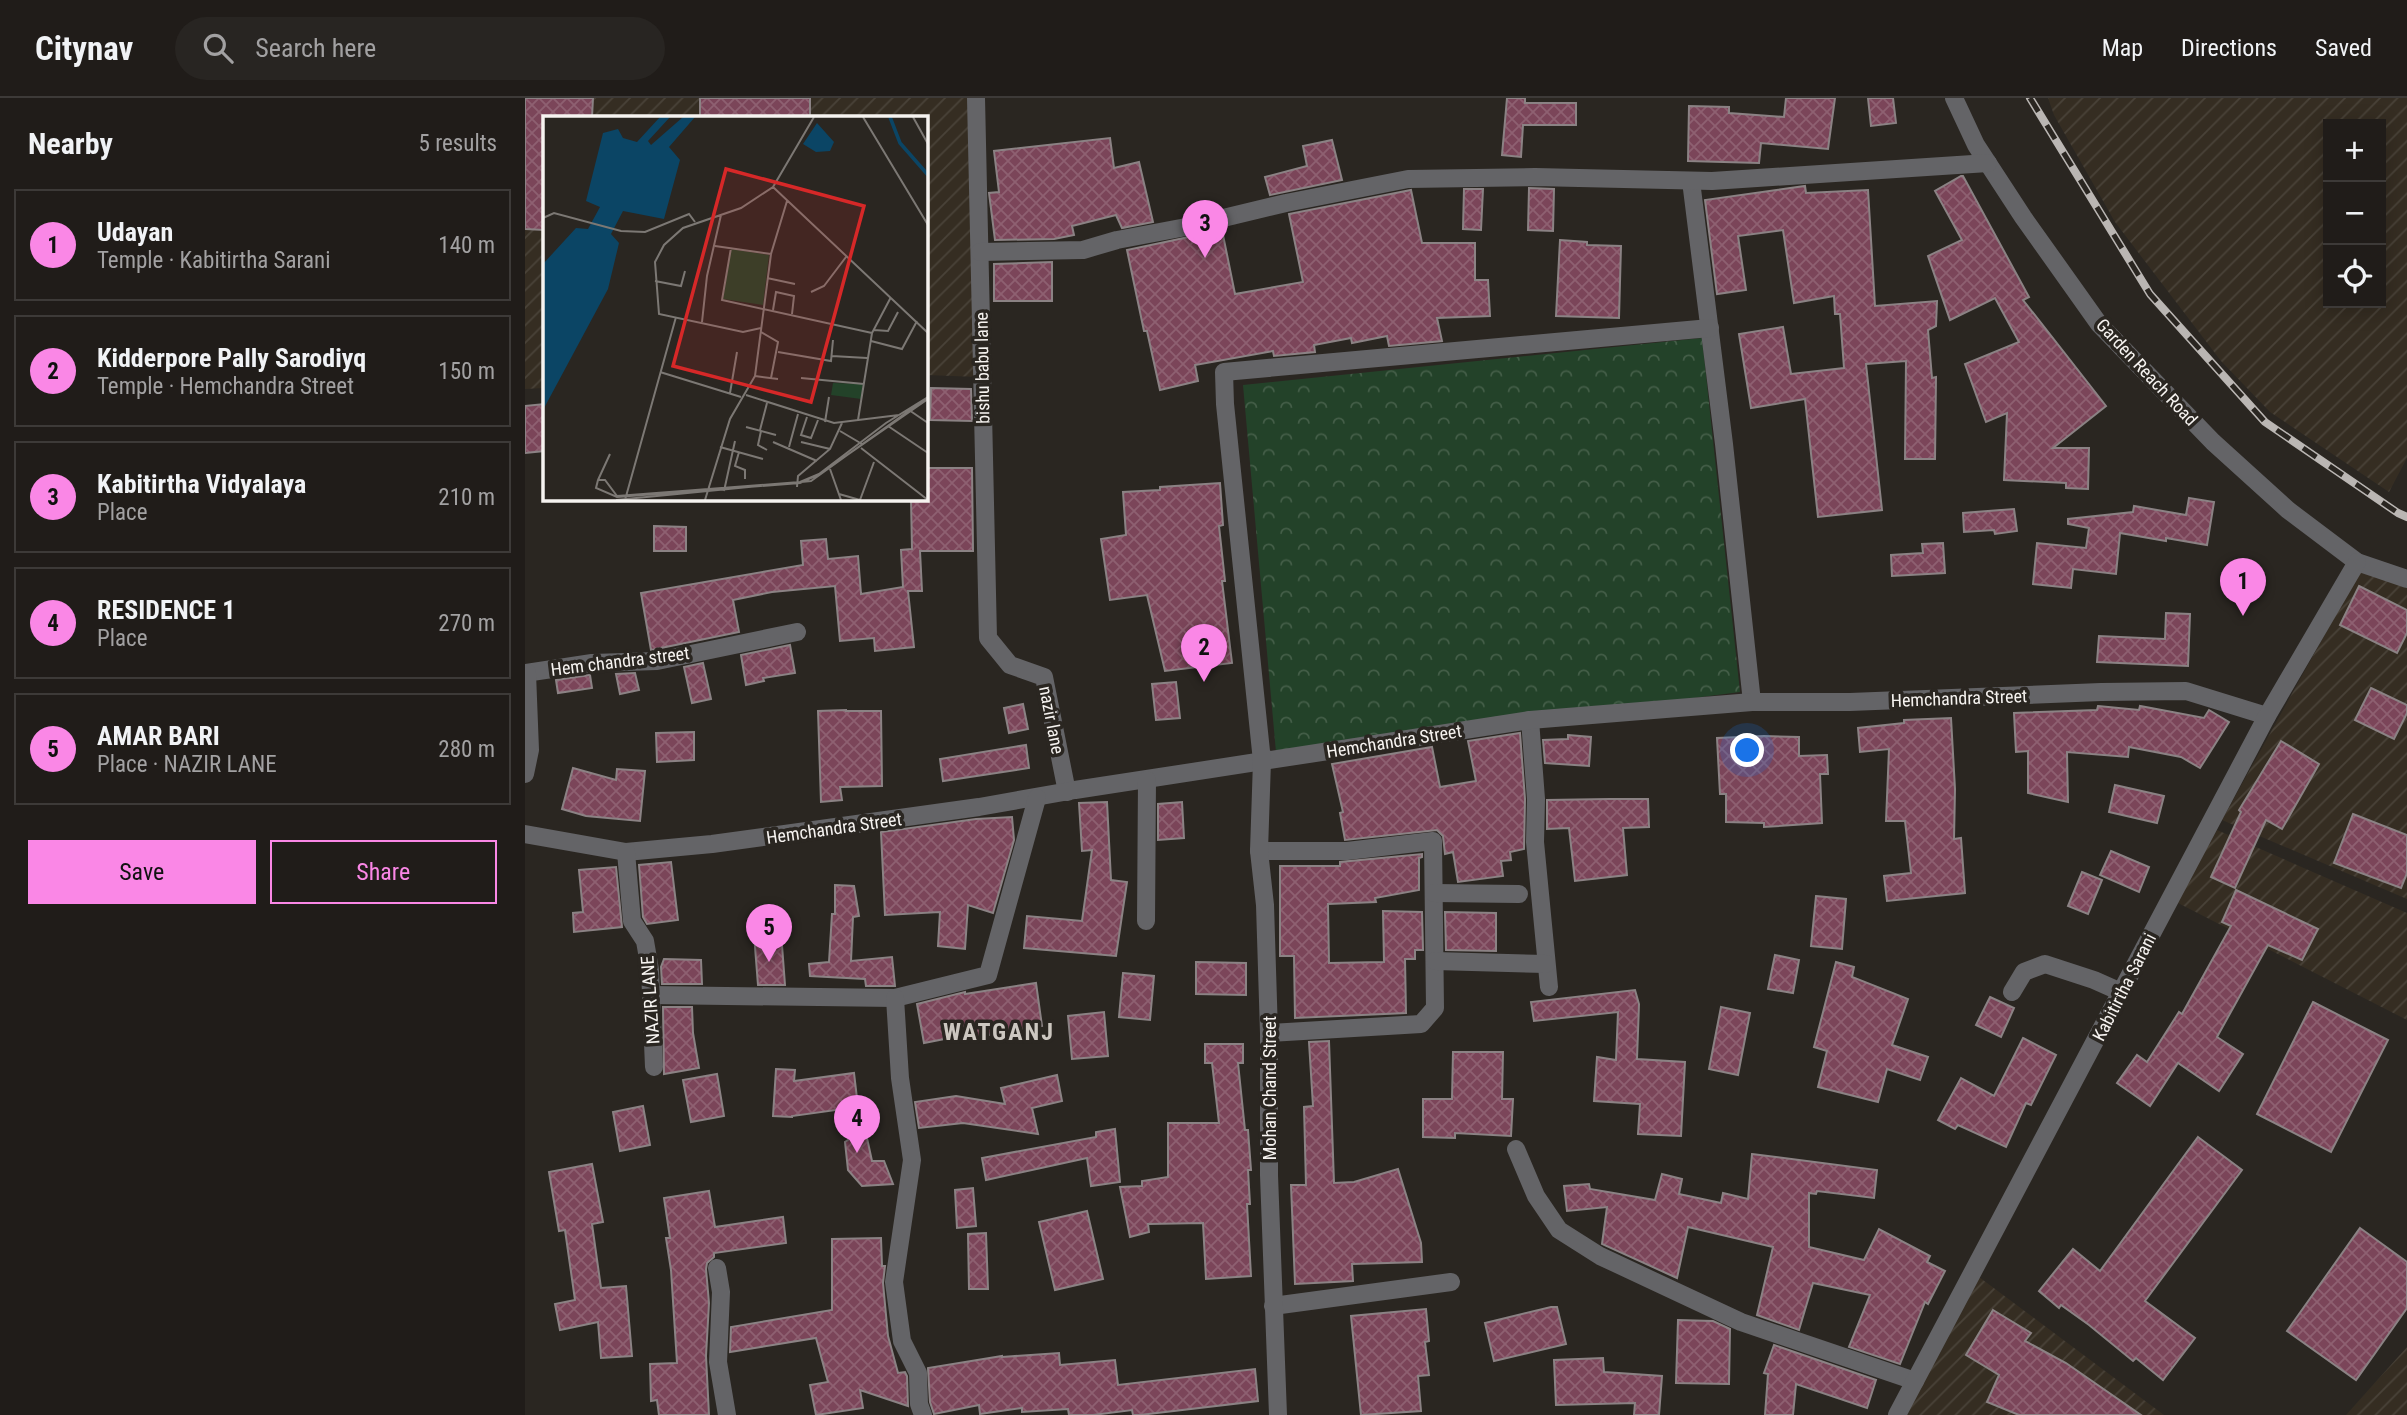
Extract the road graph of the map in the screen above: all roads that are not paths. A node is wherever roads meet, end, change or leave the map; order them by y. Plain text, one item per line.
1 (976, 98) edge
2 (1955, 98) edge
3 (1988, 163) junction
4 (1691, 181) junction
5 (980, 251) junction
6 (1710, 328) junction
7 (2357, 562) junction
8 (2407, 579) edge
9 (797, 632) dead end
10 (988, 638) joint
11 (526, 673) edge
12 (1752, 702) junction
13 (2267, 716) junction
14 (1530, 720) junction
15 (1262, 761) junction
16 (525, 774) edge
17 (1147, 780) junction
18 (1067, 792) junction
19 (1037, 798) junction
20 (525, 835) edge
21 (1259, 851) junction
22 (626, 852) junction
23 (1434, 893) junction
24 (1519, 894) dead end
25 (1146, 921) dead end
26 (1435, 961) junction
27 (1546, 964) junction
28 (1549, 987) dead end
29 (2012, 992) dead end
30 (2121, 992) junction
31 (651, 995) junction
32 (895, 998) junction
33 (1269, 1033) junction
34 (654, 1067) dead end
35 (1515, 1149) dead end
36 (717, 1268) dead end
37 (1451, 1282) dead end
38 (1273, 1306) junction
39 (1915, 1381) junction
40 (727, 1415) edge
41 (923, 1415) edge
42 (1278, 1415) edge
43 (1897, 1415) edge

1 - 5 street, bishu babu lane
2 - 3 street, Garden Reach Road
3 - 4 street
3 - 7 street, Garden Reach Road
4 - 5 street
4 - 6 street
5 - 10 street, bishu babu lane
6 - 12 street
6 - 15 street, Mohan Chand Street
7 - 8 street, Garden Reach Road
7 - 13 street, Kabitirtha Sarani
9 - 11 street, Hem chandra street
10 - 18 street, nazir lane
11 - 16 street
12 - 13 street, Hemchandra Street
12 - 14 street, Hemchandra Street
13 - 30 street, Kabitirtha Sarani
14 - 15 street, Hemchandra Street
14 - 27 street
15 - 17 street, Hemchandra Street
15 - 21 street, Mohan Chand Street
17 - 18 street, Hemchandra Street
17 - 25 street
18 - 19 street, Hemchandra Street
19 - 22 street, Hemchandra Street
19 - 32 street
20 - 22 street, Hemchandra Street
21 - 23 street
21 - 33 street, Mohan Chand Street
22 - 31 street, NAZIR LANE
23 - 24 street
23 - 26 street
26 - 27 street
26 - 33 street
27 - 28 street
29 - 30 street
30 - 39 street, Kabitirtha Sarani
31 - 32 street
31 - 34 street, NAZIR LANE
32 - 41 street
33 - 38 street, Mohan Chand Street
35 - 39 street
36 - 40 street
37 - 38 street
38 - 42 street, Mohan Chand Street
39 - 43 street, Kabitirtha Sarani

